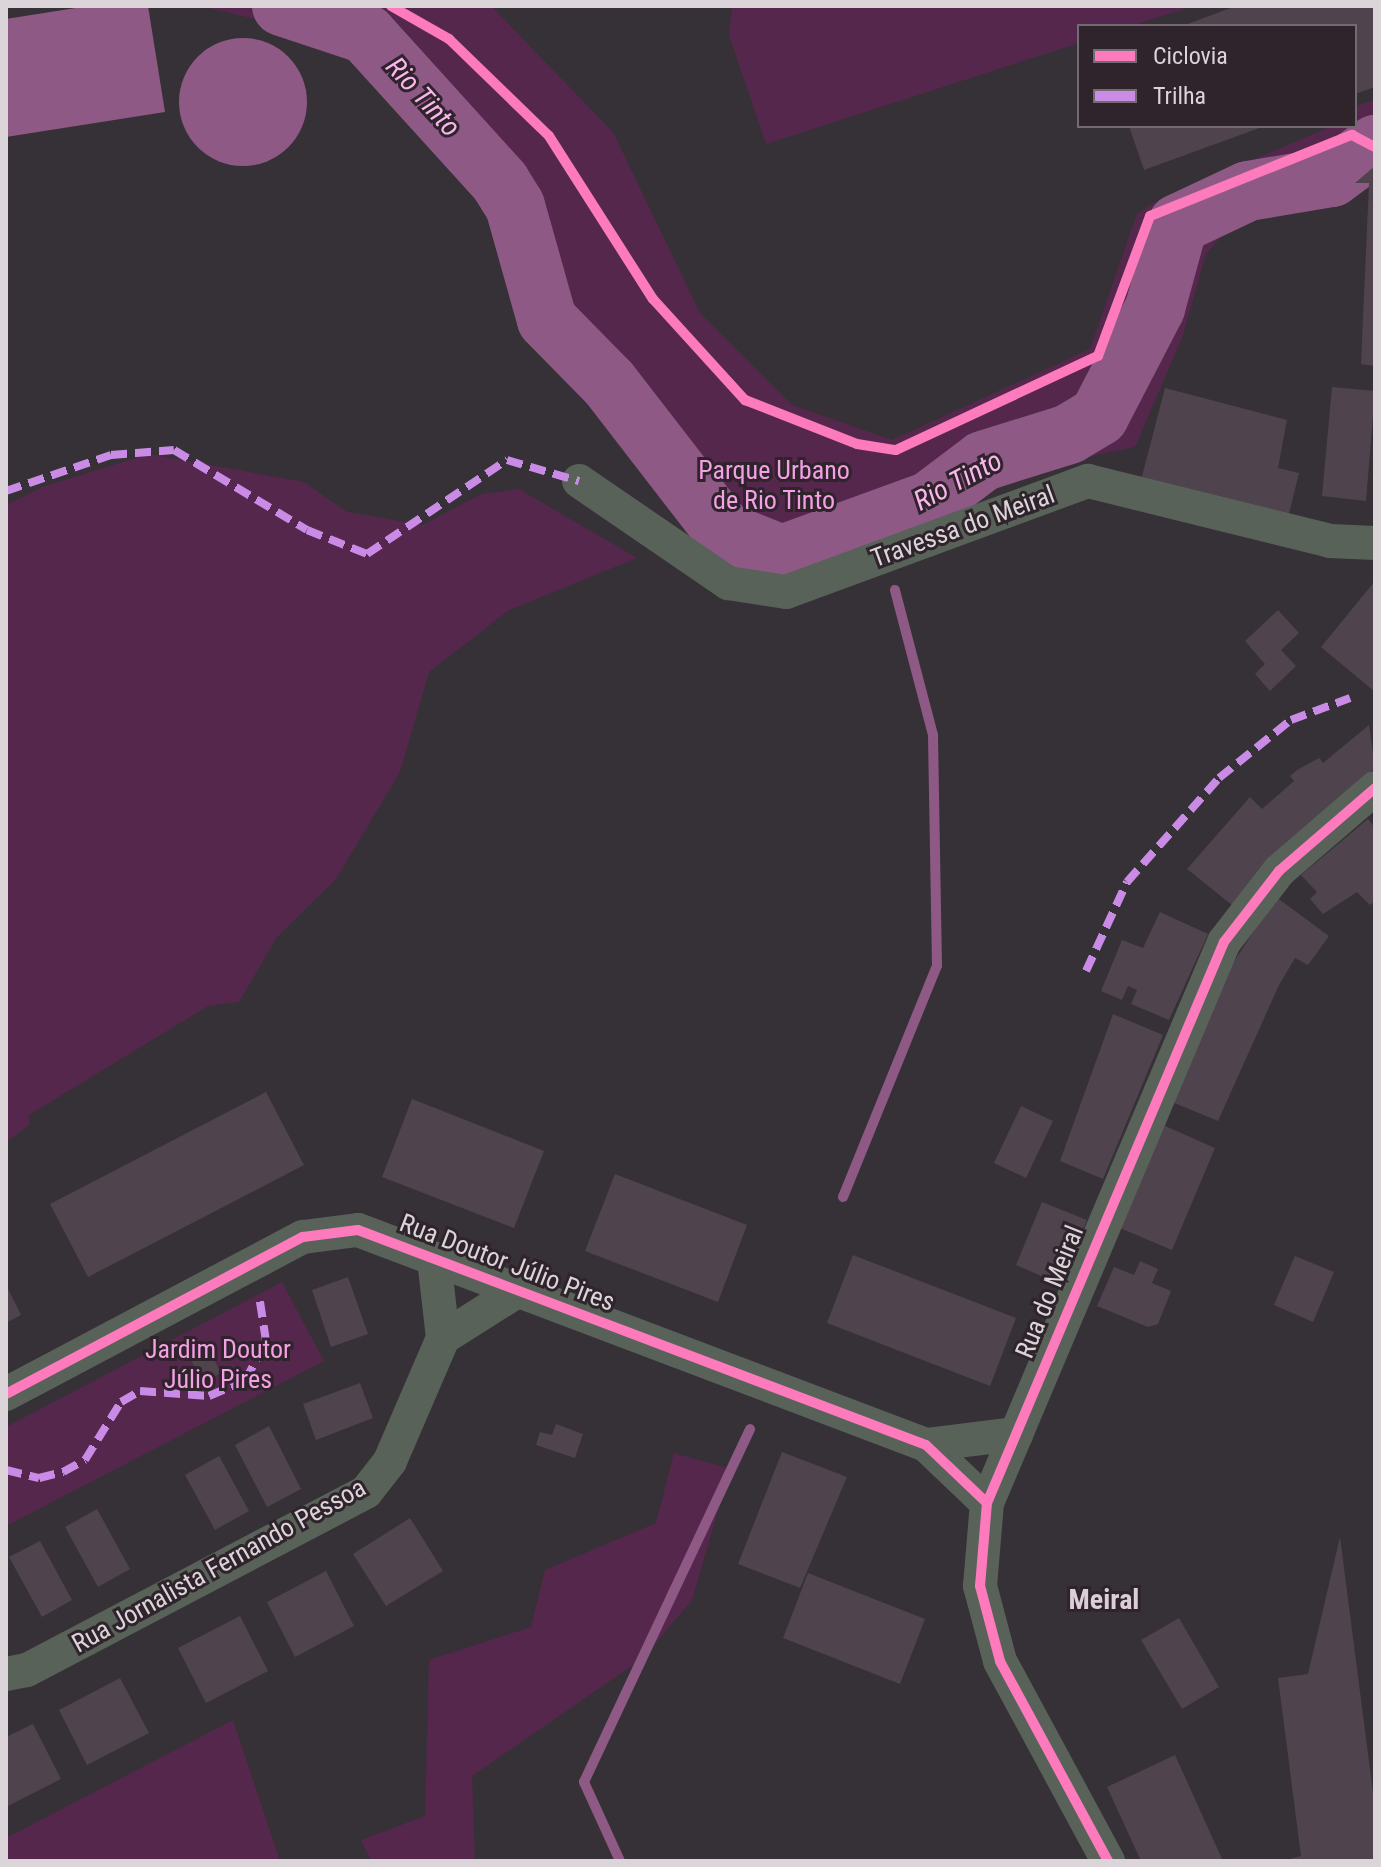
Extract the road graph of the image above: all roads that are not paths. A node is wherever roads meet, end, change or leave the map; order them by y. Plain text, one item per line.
1 (579, 481) dead end
2 (1375, 543) edge
3 (1375, 788) edge
4 (434, 1259) junction
5 (517, 1291) junction
6 (443, 1338) junction
7 (6, 1394) edge
8 (1016, 1434) junction
9 (926, 1445) junction
10 (987, 1503) junction
11 (6, 1674) edge
12 (1108, 1861) edge

1 - 2 street, Travessa do Meiral
3 - 8 street, Rua do Meiral
4 - 5 street, Rua Doutor Júlio Pires
4 - 6 street, Rua Jornalista Fernando Pessoa
4 - 7 street, Rua Doutor Júlio Pires
5 - 6 street
5 - 9 street, Rua Doutor Júlio Pires
6 - 11 street, Rua Jornalista Fernando Pessoa
8 - 9 street, Rua Doutor Júlio Pires
8 - 10 street, Rua do Meiral
9 - 10 street, Rua Doutor Júlio Pires
10 - 12 street, Rua do Meiral

